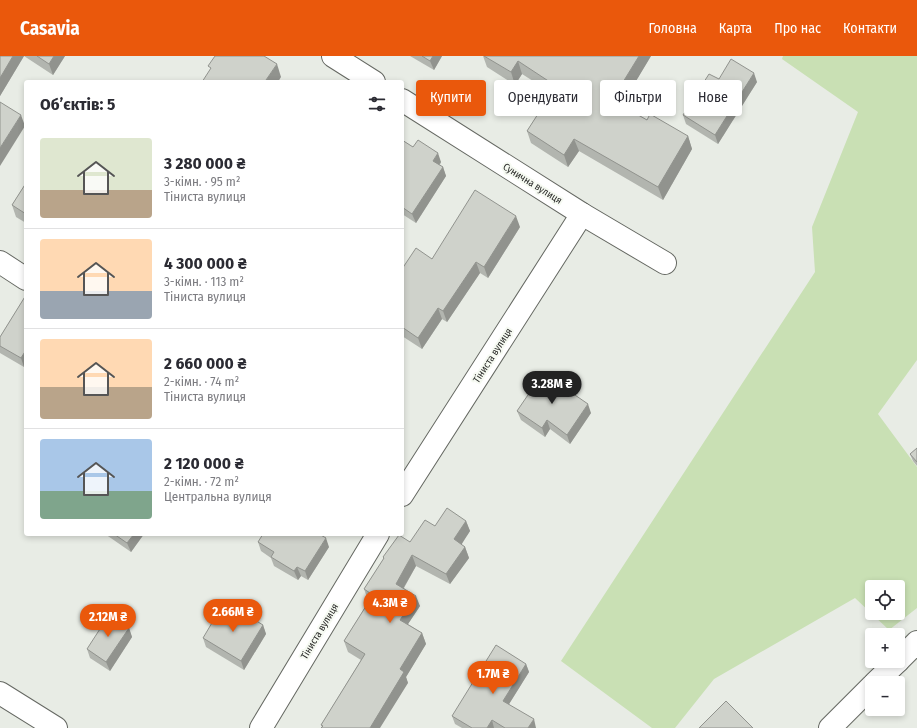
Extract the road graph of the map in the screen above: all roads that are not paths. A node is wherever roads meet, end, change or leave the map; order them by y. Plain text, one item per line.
1 (333, 56) edge
2 (371, 80) edge
3 (404, 101) edge
4 (582, 214) junction
5 (0, 262) edge
6 (665, 263) dead end
7 (24, 278) edge
8 (404, 492) edge
9 (377, 536) edge
10 (917, 642) edge
11 (905, 654) edge
12 (891, 668) edge
13 (882, 676) edge
14 (0, 693) edge
15 (865, 693) edge
16 (56, 728) edge
17 (261, 728) edge
18 (830, 728) edge

1 - 2 street
3 - 4 street, Сунична вулиця
4 - 6 street, Сунична вулиця
4 - 8 street, Тіниста вулиця
5 - 7 street
9 - 17 street, Тіниста вулиця
10 - 11 street
12 - 13 street
14 - 16 street
15 - 18 street

